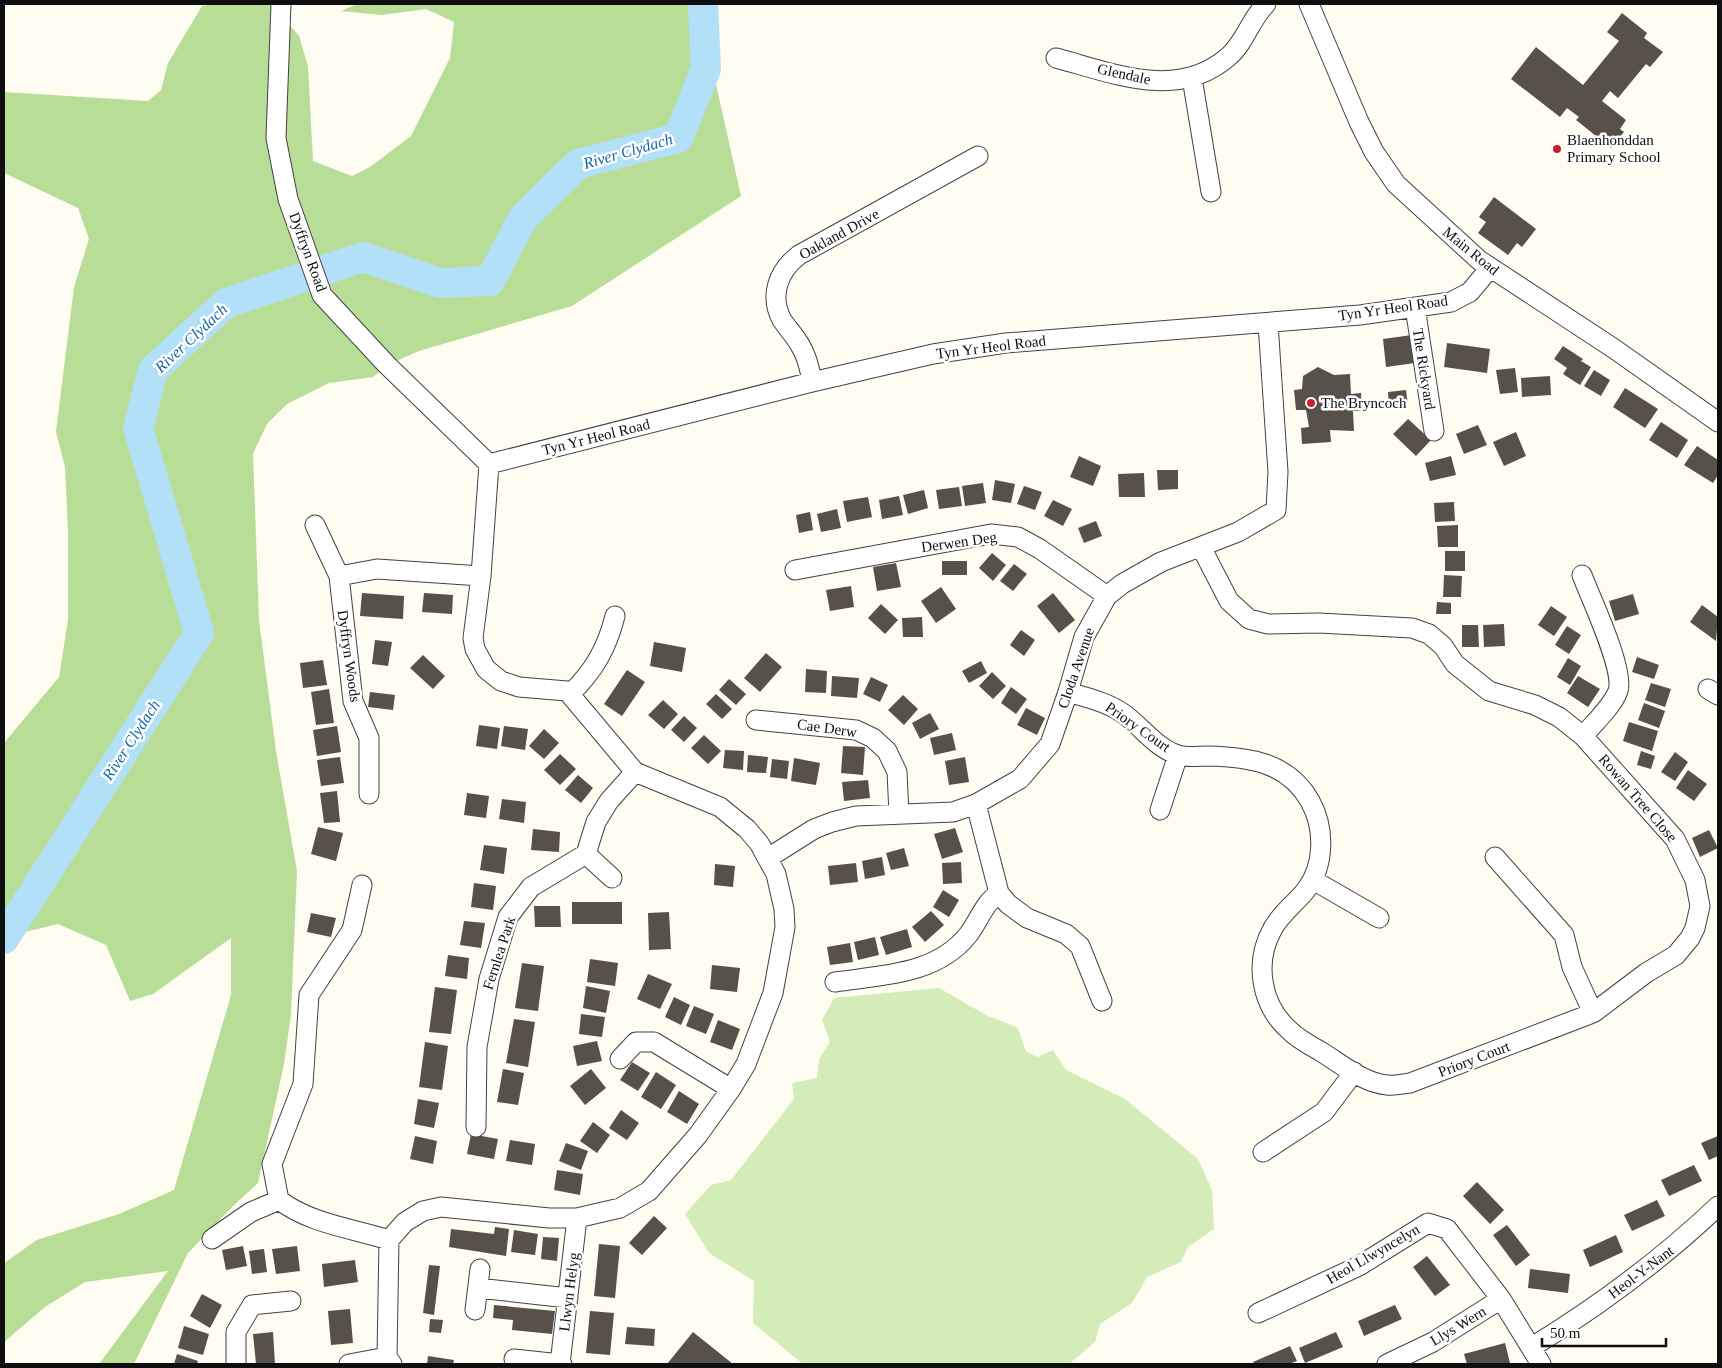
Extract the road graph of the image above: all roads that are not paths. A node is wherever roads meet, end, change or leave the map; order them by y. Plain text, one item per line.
1 (281, 4) edge
2 (1266, 4) edge
3 (1309, 4) edge
4 (1056, 58) dead end
5 (1192, 78) junction
6 (978, 156) dead end
7 (1211, 192) dead end
8 (1490, 268) junction
9 (1415, 307) junction
10 (1268, 323) junction
11 (812, 382) junction
12 (1718, 422) edge
13 (1434, 431) dead end
14 (489, 464) junction
15 (315, 525) dead end
16 (1201, 547) junction
17 (795, 570) dead end
18 (1582, 575) dead end
19 (339, 576) junction
20 (481, 576) junction
21 (1107, 596) junction
22 (615, 616) dead end
23 (1068, 692) junction
24 (570, 694) junction
25 (756, 720) dead end
26 (1583, 736) junction
27 (1178, 755) junction
28 (635, 772) junction
29 (368, 794) dead end
30 (976, 804) junction
31 (1160, 810) dead end
32 (900, 814) junction
33 (586, 854) junction
34 (1495, 857) dead end
35 (768, 858) junction
36 (612, 878) dead end
37 (1313, 880) junction
38 (362, 885) dead end
39 (999, 893) junction
40 (1379, 918) dead end
41 (835, 982) dead end
42 (1102, 1001) dead end
43 (1593, 1013) junction
44 (620, 1059) dead end
45 (1354, 1072) junction
46 (731, 1089) junction
47 (476, 1126) dead end
48 (1263, 1152) dead end
49 (279, 1200) junction
50 (1718, 1206) edge
51 (577, 1218) junction
52 (212, 1239) dead end
53 (389, 1240) junction
54 (480, 1269) dead end
55 (478, 1288) junction
56 (568, 1298) junction
57 (1501, 1299) junction
58 (291, 1301) dead end
59 (475, 1310) dead end
60 (1258, 1313) dead end
61 (1532, 1347) junction
62 (514, 1359) dead end
63 (389, 1360) edge
64 (236, 1364) edge
65 (349, 1364) edge
66 (561, 1364) edge
67 (1388, 1364) edge
68 (1541, 1364) edge

1 - 14 street, Dyffryn Road
2 - 5 street, Glendale
3 - 8 street, Main Road
4 - 5 street, Glendale
5 - 7 street
6 - 11 street, Oakland Drive
8 - 9 street, Tyn Yr Heol Road
8 - 12 street, Main Road
9 - 10 street, Tyn Yr Heol Road
9 - 13 street, The Rickyard
10 - 11 street, Tyn Yr Heol Road
10 - 16 street, Cloda Avenue
11 - 14 street, Tyn Yr Heol Road
14 - 20 street
15 - 19 street, Dyffryn Woods
16 - 21 street, Cloda Avenue
16 - 26 street, Rowan Tree Close
17 - 21 street, Derwen Deg
18 - 26 street
19 - 20 street
19 - 29 street, Dyffryn Woods
20 - 24 street
21 - 23 street, Cloda Avenue
22 - 24 street
23 - 27 street, Priory Court
23 - 30 street, Cloda Avenue
24 - 28 street
25 - 32 street, Cae Derw
26 - 43 street, Rowan Tree Close
27 - 31 street, Priory Court
27 - 37 street, Priory Court
28 - 33 street
28 - 35 street
30 - 32 street, Cloda Avenue
30 - 39 street
32 - 35 street, Cloda Avenue
33 - 36 street
33 - 47 street, Fernlea Park
34 - 43 street
35 - 46 street
37 - 40 street
37 - 45 street, Priory Court
38 - 49 street
39 - 41 street
39 - 42 street
43 - 45 street, Priory Court
44 - 46 street
45 - 48 street
46 - 51 street
49 - 52 street
49 - 53 street
50 - 61 street, Heol-Y-Nant
51 - 53 street
51 - 56 street, Llwyn Helyg
53 - 63 street
54 - 55 street
55 - 56 street
55 - 59 street
56 - 66 street, Llwyn Helyg
57 - 60 street, Heol Llwyncelyn
57 - 61 street, Heol Llwyncelyn
57 - 67 street, Llys Wern
58 - 64 street
61 - 68 street, Heol Llwyncelyn
62 - 66 street
63 - 65 street

